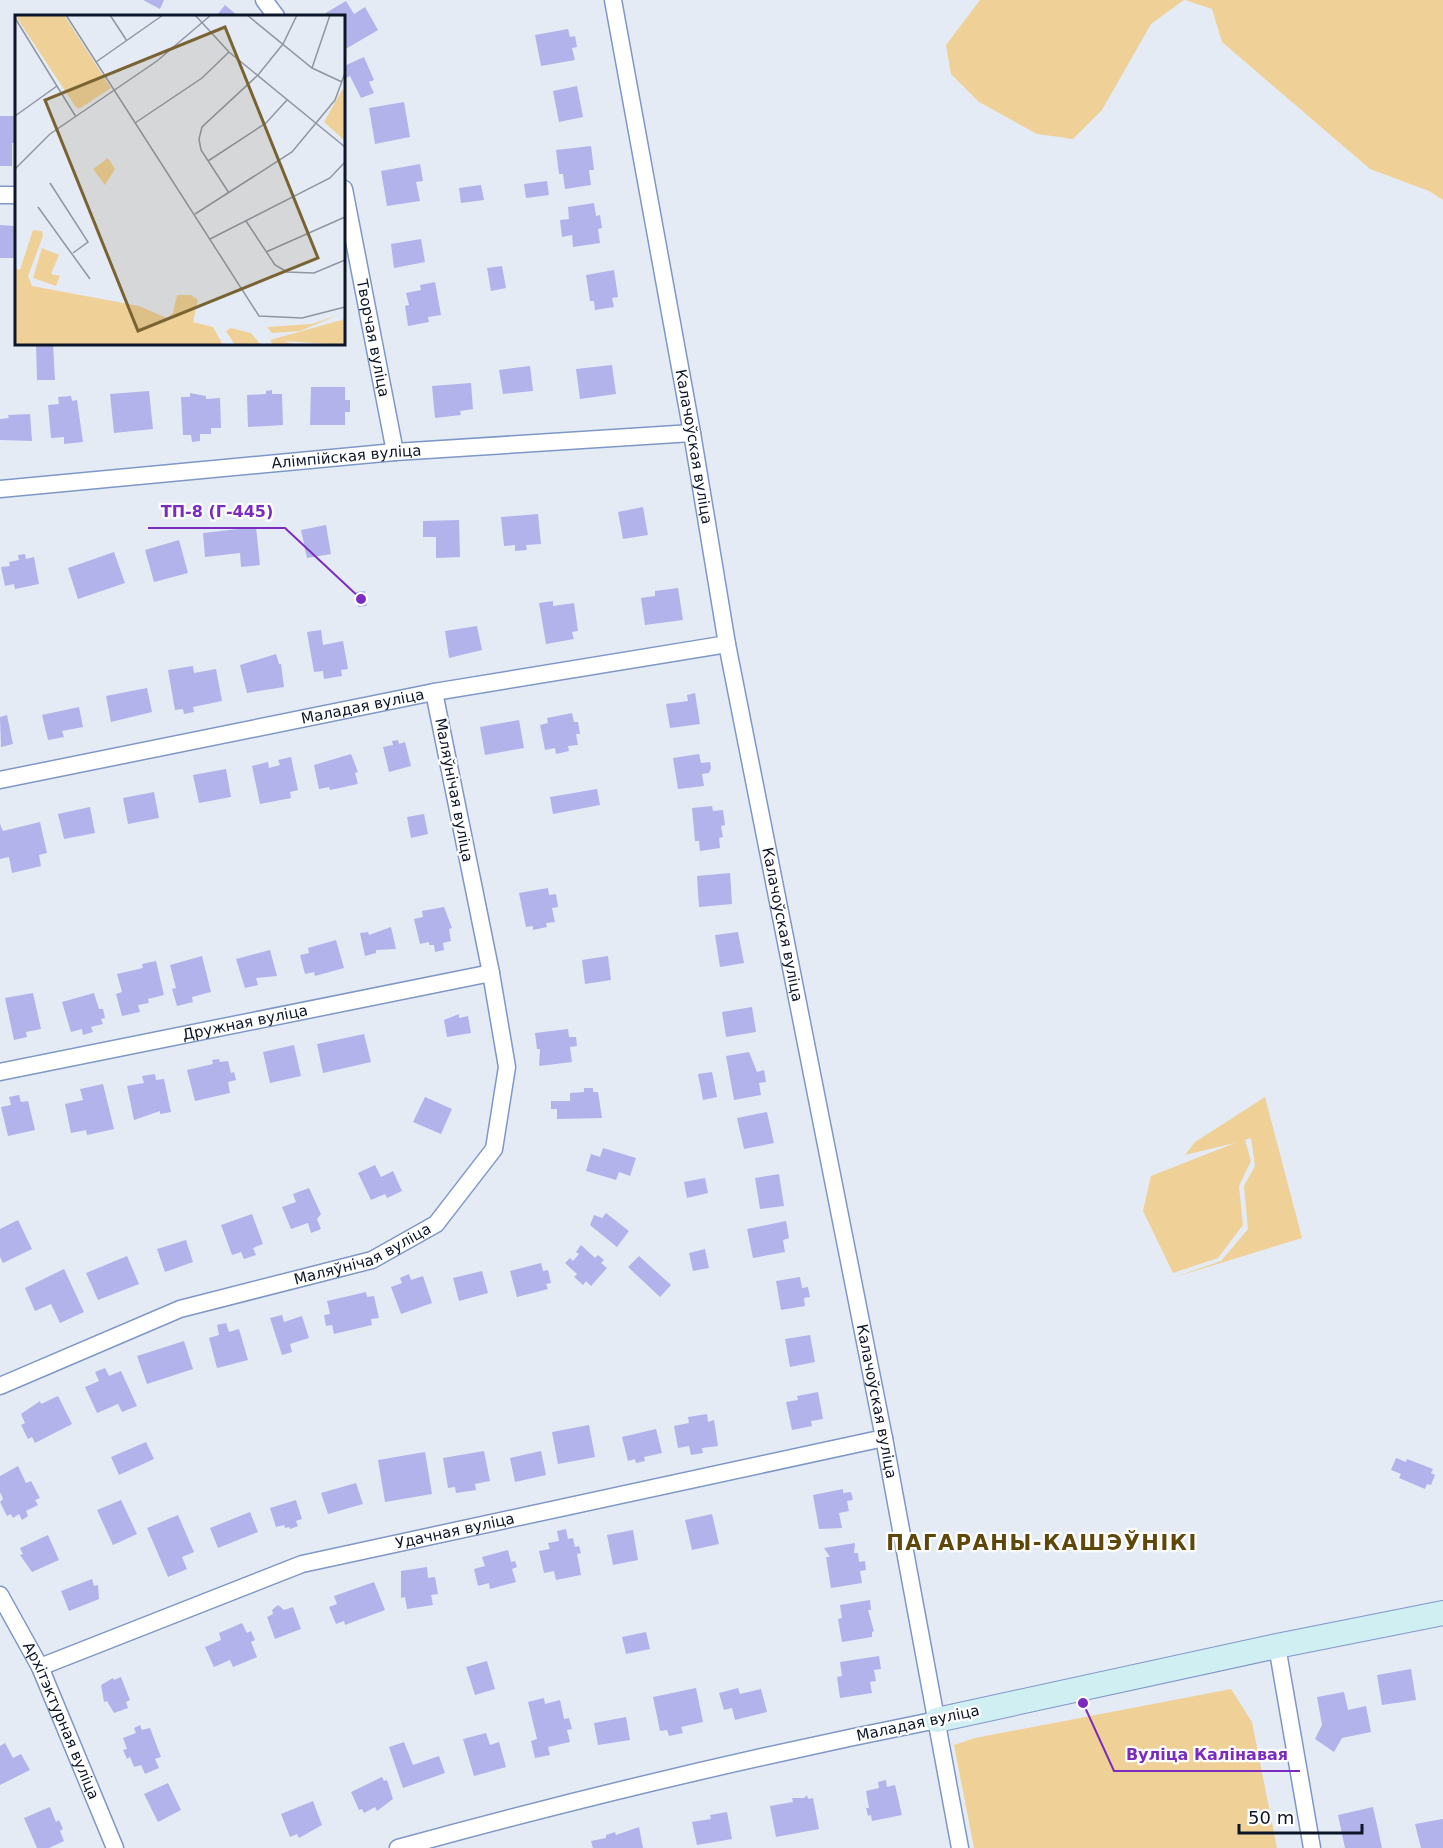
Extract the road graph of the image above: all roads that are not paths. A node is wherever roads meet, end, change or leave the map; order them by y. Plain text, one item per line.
1 (264, 0) edge
2 (613, 0) edge
3 (275, 15) edge
4 (345, 194) edge
5 (692, 433) junction
6 (395, 452) junction
7 (0, 489) edge
8 (727, 644) junction
9 (434, 692) junction
10 (0, 780) edge
11 (491, 973) junction
12 (0, 1072) edge
13 (0, 1386) edge
14 (884, 1438) junction
15 (0, 1595) edge
16 (1443, 1613) edge
17 (1277, 1646) junction
18 (40, 1667) junction
19 (937, 1720) junction
20 (115, 1848) edge
21 (398, 1848) edge
22 (960, 1848) edge
23 (1311, 1848) edge

1 - 3 street
2 - 5 street, Калачоўская вуліца
4 - 6 street, Творчая вуліца
5 - 6 street, Алімпійская вуліца
5 - 8 street, Калачоўская вуліца
6 - 7 street, Алімпійская вуліца
8 - 9 street, Маладая вуліца
8 - 14 street, Калачоўская вуліца
9 - 10 street, Маладая вуліца
9 - 11 street, Маляўнічая вуліца
11 - 12 street, Дружная вуліца
11 - 13 street, Маляўнічая вуліца
14 - 18 street, Удачная вуліца
14 - 19 street, Калачоўская вуліца
15 - 18 street, Архітэктурная вуліца
16 - 17 street, Маладая вуліца
17 - 19 street, Маладая вуліца
17 - 23 street
18 - 20 street, Архітэктурная вуліца
19 - 21 street, Маладая вуліца
19 - 22 street, Калачоўская вуліца

